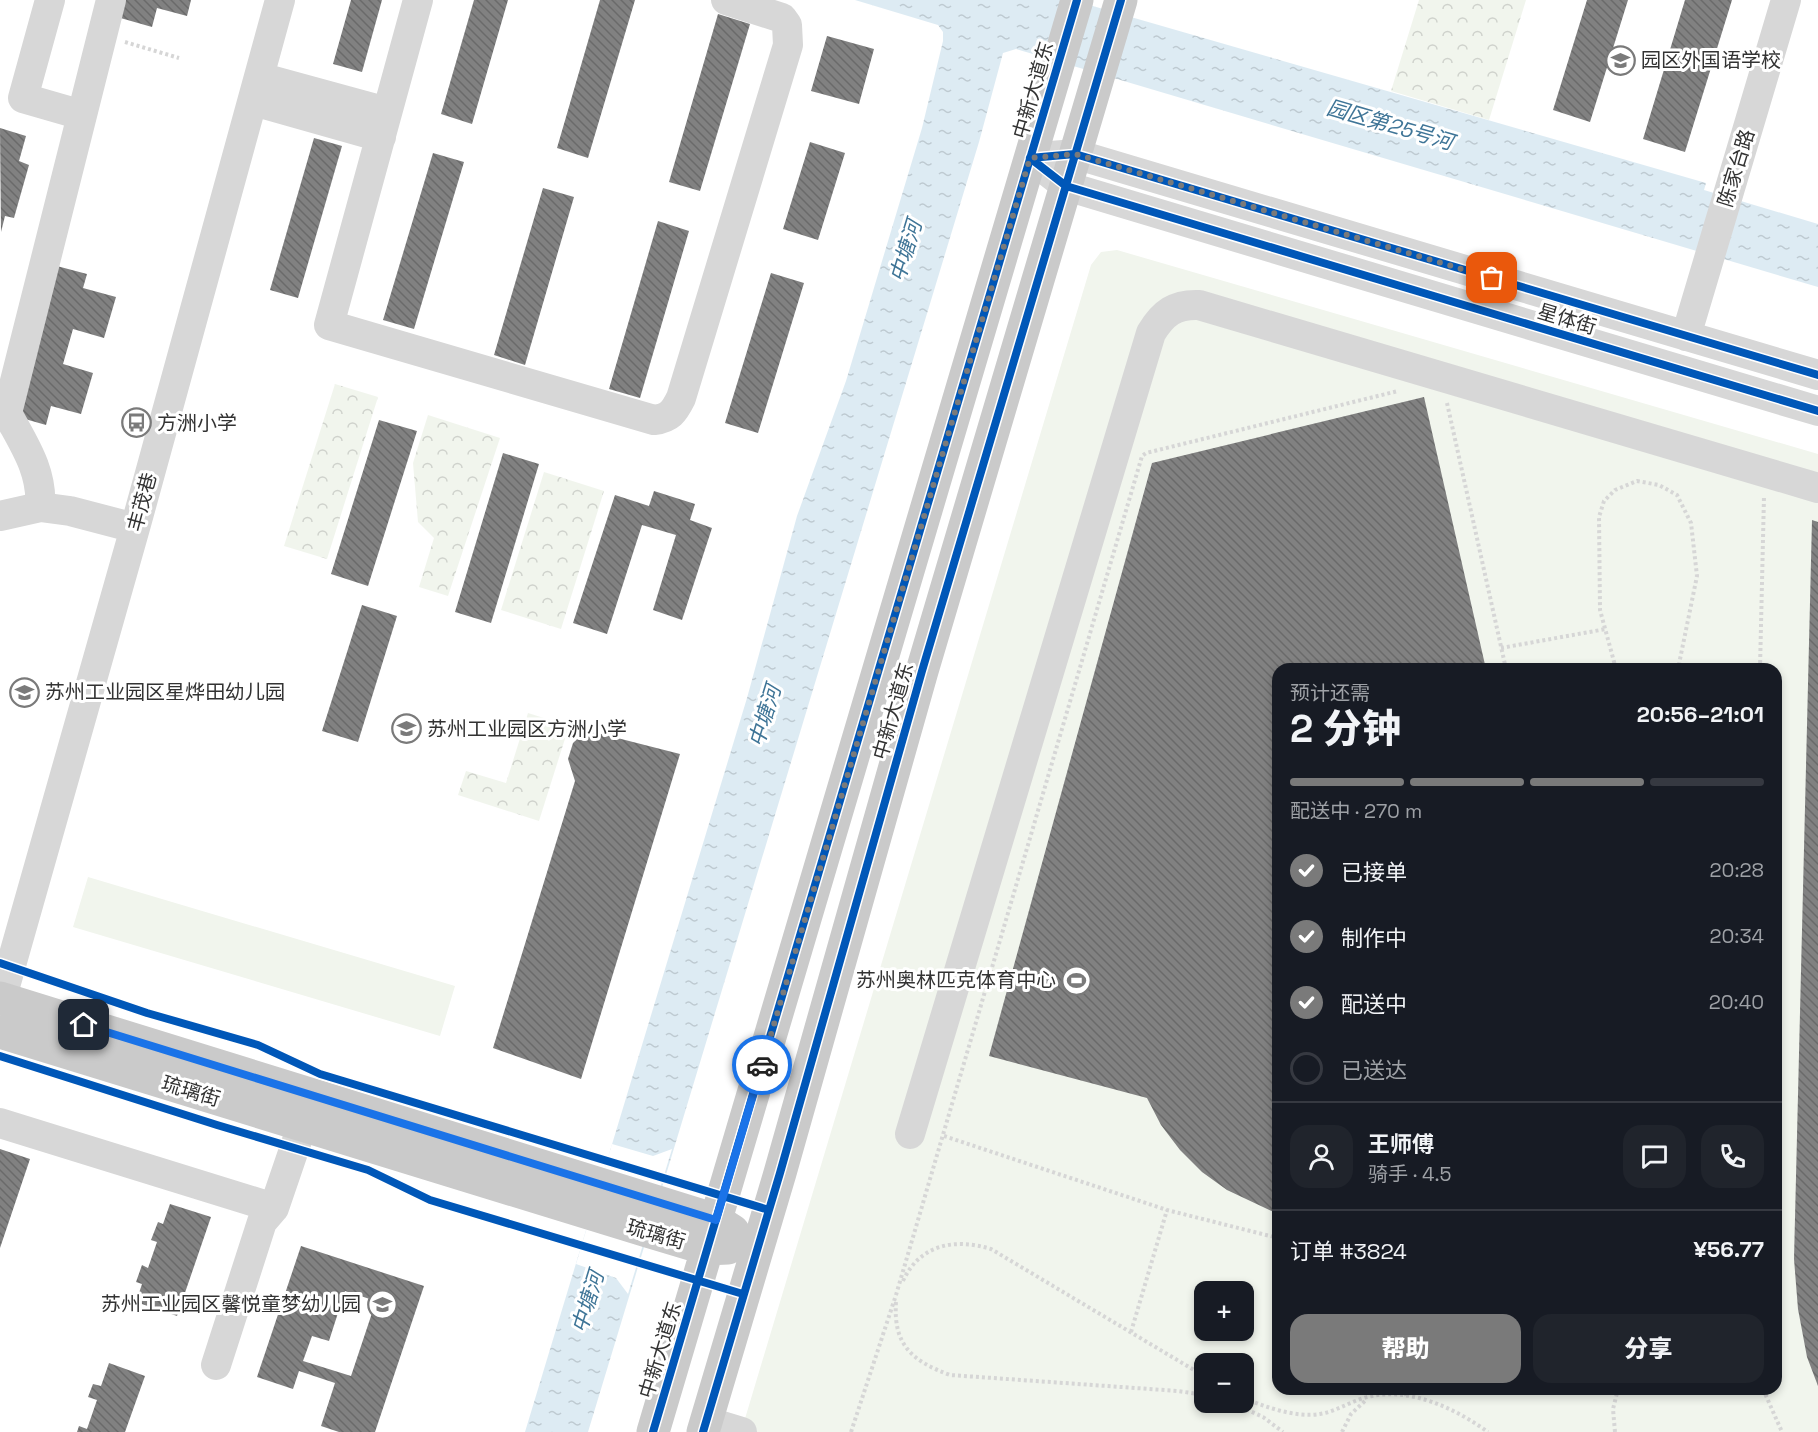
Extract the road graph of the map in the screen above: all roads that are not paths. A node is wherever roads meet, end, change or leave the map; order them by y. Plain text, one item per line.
1 (50, 0) edge
2 (111, 0) edge
3 (280, 0) edge
4 (418, 0) edge
5 (726, 0) edge
6 (1077, 0) edge
7 (1786, 0) edge
8 (1120, 4) edge
9 (787, 9) edge
10 (256, 89) junction
11 (82, 115) junction
12 (384, 124) junction
13 (1075, 154) junction
14 (1030, 158) junction
15 (1066, 186) junction
16 (1686, 336) junction
17 (1818, 375) edge
18 (1818, 411) edge
19 (1818, 488) edge
20 (27, 505) edge
21 (137, 520) junction
22 (0, 1000) edge
23 (0, 1032) edge
24 (0, 1123) edge
25 (293, 1123) junction
26 (910, 1134) dead end
27 (595, 1199) junction
28 (264, 1211) junction
29 (711, 1234) junction
30 (757, 1247) junction
31 (216, 1365) dead end
32 (704, 1426) edge
33 (653, 1432) edge
34 (742, 1432) edge

1 - 11 street
2 - 11 street
3 - 10 street, 丰茂巷
4 - 12 street
5 - 9 street
6 - 14 main road, 中新大道东
7 - 16 street, 陈家台路
8 - 13 main road, 中新大道东
9 - 12 street
10 - 12 street
10 - 21 street, 丰茂巷
11 - 20 street
13 - 14 street, 星体街
13 - 15 main road, 中新大道东
13 - 16 street, 星体街
14 - 15 street, 星体街
14 - 29 main road, 中新大道东
15 - 18 street, 星体街
15 - 30 main road, 中新大道东
16 - 17 street, 星体街
19 - 26 street
20 - 21 street
21 - 22 street, 丰茂巷
22 - 27 main road, 琉璃街
23 - 25 main road, 琉璃街
24 - 28 street
25 - 27 main road, 琉璃街
25 - 28 street
27 - 29 main road, 琉璃街
28 - 31 street
29 - 30 main road, 琉璃街
29 - 33 main road, 中新大道东
30 - 32 main road, 中新大道东
32 - 34 street

